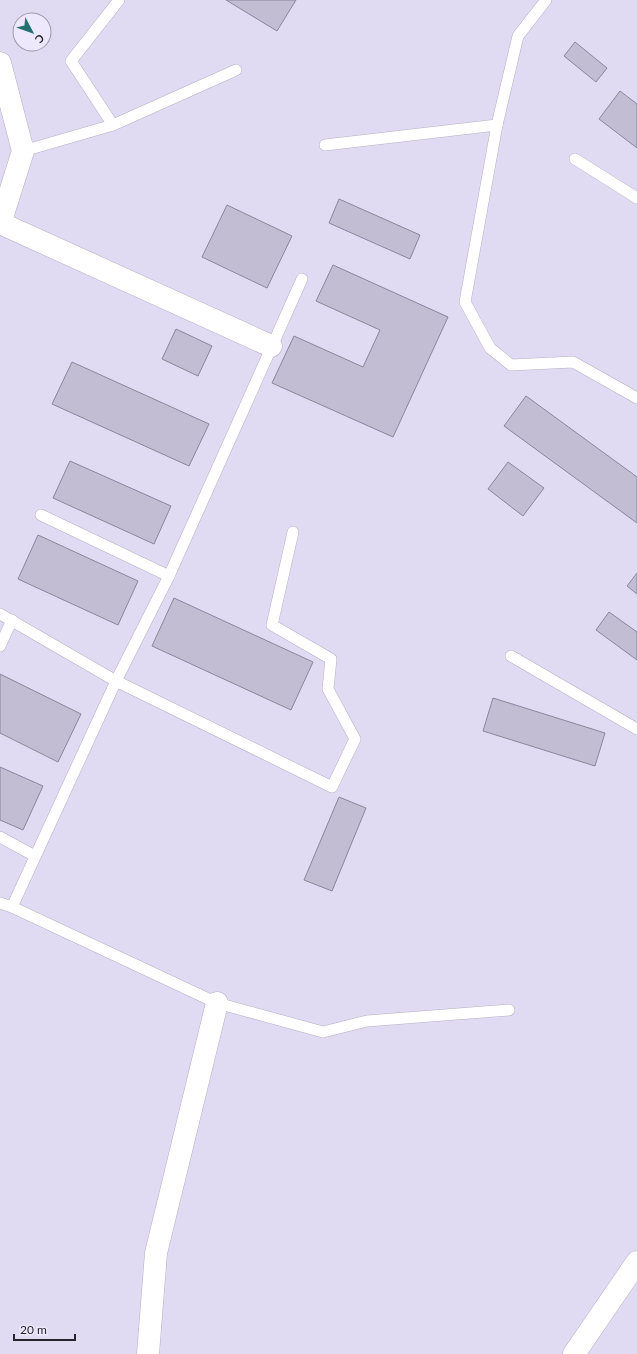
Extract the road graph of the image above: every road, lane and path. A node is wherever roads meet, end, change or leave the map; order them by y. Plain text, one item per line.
1 (119, 0) edge
2 (546, 0) edge
3 (0, 63) edge
4 (236, 70) dead end
5 (112, 125) junction
6 (497, 125) junction
7 (325, 145) dead end
8 (23, 150) junction
9 (575, 159) dead end
10 (637, 198) edge
11 (0, 224) edge
12 (302, 279) dead end
13 (271, 346) junction
14 (637, 398) edge
15 (41, 515) dead end
16 (293, 532) dead end
17 (169, 576) junction
18 (0, 614) edge
19 (12, 620) junction
20 (0, 646) edge
21 (511, 656) dead end
22 (116, 681) junction
23 (637, 728) edge
24 (0, 837) edge
25 (35, 856) junction
26 (0, 903) edge
27 (12, 907) junction
28 (217, 1003) junction
29 (509, 1010) dead end
30 (637, 1262) edge
31 (148, 1354) edge
32 (574, 1354) edge

1 - 5 lane
2 - 6 lane
3 - 8 street
4 - 5 lane
5 - 8 lane
6 - 7 lane
6 - 14 lane
8 - 11 street
9 - 10 lane
11 - 13 street
12 - 13 lane
13 - 17 lane
15 - 17 lane
16 - 22 lane
17 - 22 lane
18 - 19 lane
19 - 20 lane
19 - 22 lane
21 - 23 lane
22 - 25 lane
24 - 25 lane
25 - 27 lane
26 - 27 lane
27 - 28 lane
28 - 29 lane
28 - 31 street
30 - 32 street

